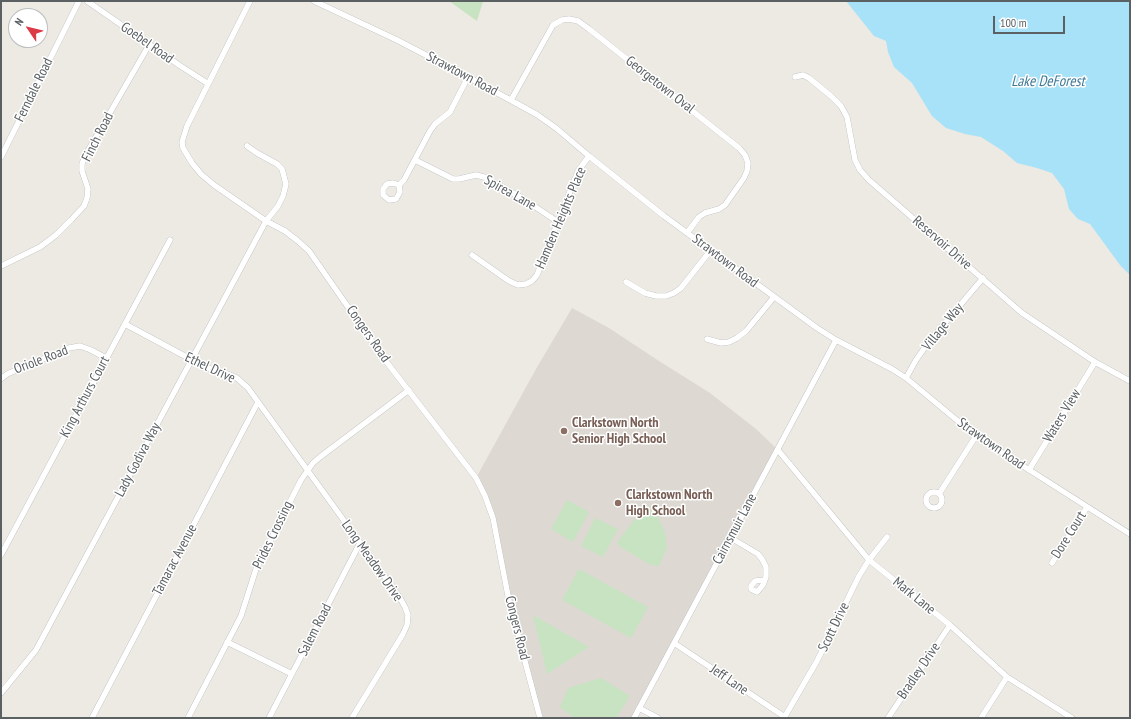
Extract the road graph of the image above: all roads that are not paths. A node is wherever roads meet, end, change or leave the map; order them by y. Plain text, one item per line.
1 (79, 1) edge
2 (87, 1) edge
3 (250, 1) edge
4 (314, 1) edge
5 (149, 45) junction
6 (468, 77) junction
7 (795, 77) dead end
8 (208, 83) junction
9 (511, 100) junction
10 (247, 146) dead end
11 (589, 156) junction
12 (1, 157) edge
13 (415, 160) junction
14 (399, 185) dead end
15 (266, 221) junction
16 (558, 222) junction
17 (687, 232) junction
18 (170, 240) dead end
19 (710, 251) junction
20 (472, 255) dead end
21 (1, 266) edge
22 (983, 278) junction
23 (626, 282) dead end
24 (774, 297) junction
25 (125, 324) junction
26 (707, 339) dead end
27 (836, 340) junction
28 (106, 358) junction
29 (192, 360) junction
30 (1094, 362) junction
31 (906, 378) junction
32 (1, 379) edge
33 (1130, 381) edge
34 (409, 390) junction
35 (258, 402) junction
36 (976, 436) junction
37 (778, 450) junction
38 (308, 470) junction
39 (1029, 470) junction
40 (939, 494) dead end
41 (1087, 507) junction
42 (1130, 534) edge
43 (887, 537) dead end
44 (731, 538) junction
45 (360, 543) junction
46 (1, 555) edge
47 (869, 560) junction
48 (1052, 563) dead end
49 (765, 580) dead end
50 (950, 625) junction
51 (227, 642) junction
52 (674, 643) junction
53 (292, 674) junction
54 (1007, 677) junction
55 (1, 694) edge
56 (639, 708) junction
57 (92, 718) edge
58 (188, 718) edge
59 (269, 718) edge
60 (352, 718) edge
61 (540, 718) edge
62 (634, 718) edge
63 (658, 718) edge
64 (784, 718) edge
65 (888, 718) edge
66 (981, 718) edge
67 (1072, 718) edge

1 - 12 street, Ferndale Road
2 - 5 street, Goebel Road
3 - 8 street, Congers Road
4 - 6 street, Strawtown Road
5 - 8 street, Goebel Road
5 - 21 street, Finch Road
6 - 9 street, Strawtown Road
6 - 13 street
7 - 22 street, Reservoir Drive
8 - 15 street, Congers Road
9 - 11 street, Strawtown Road
9 - 17 street, Georgetown Oval
10 - 15 street, Lady Godiva Way
11 - 16 street, Hamden Heights Place
11 - 17 street, Strawtown Road
13 - 14 street
13 - 16 street, Spirea Lane
15 - 29 street, Lady Godiva Way
15 - 34 street, Congers Road
16 - 20 street, Hamden Heights Place
17 - 19 street, Strawtown Road
18 - 25 street, King Arthurs Court
19 - 23 street
19 - 24 street, Strawtown Road
22 - 30 street, Reservoir Drive
22 - 31 street, Village Way
24 - 26 street
24 - 27 street, Strawtown Road
25 - 28 street, King Arthurs Court
25 - 29 street, Ethel Drive
27 - 31 street, Strawtown Road
27 - 37 street, Cairnsmuir Lane
28 - 32 street, Oriole Road
28 - 46 street, King Arthurs Court
29 - 35 street, Ethel Drive
29 - 55 street, Lady Godiva Way
30 - 33 street, Reservoir Drive
30 - 39 street, Waters View
31 - 36 street, Strawtown Road
34 - 38 street, Prides Crossing
34 - 61 street, Congers Road
35 - 38 street, Ethel Drive
35 - 57 street, Tamarac Avenue
36 - 39 street, Strawtown Road
36 - 40 street
37 - 44 street, Cairnsmuir Lane
37 - 47 street, Mark Lane
38 - 45 street, Long Meadow Drive
38 - 51 street, Prides Crossing
39 - 41 street, Strawtown Road
41 - 42 street, Strawtown Road
41 - 48 street, Dore Court
43 - 47 street, Scott Drive
44 - 49 street
44 - 52 street, Cairnsmuir Lane
45 - 53 street, Salem Road
45 - 60 street, Long Meadow Drive
47 - 50 street, Mark Lane
47 - 64 street, Scott Drive
50 - 54 street, Mark Lane
50 - 65 street, Bradley Drive
51 - 53 street
51 - 58 street, Prides Crossing
52 - 56 street, Cairnsmuir Lane
52 - 64 street, Jeff Lane
53 - 59 street, Salem Road
54 - 66 street
54 - 67 street, Mark Lane
56 - 62 street, Cairnsmuir Lane
56 - 63 street

